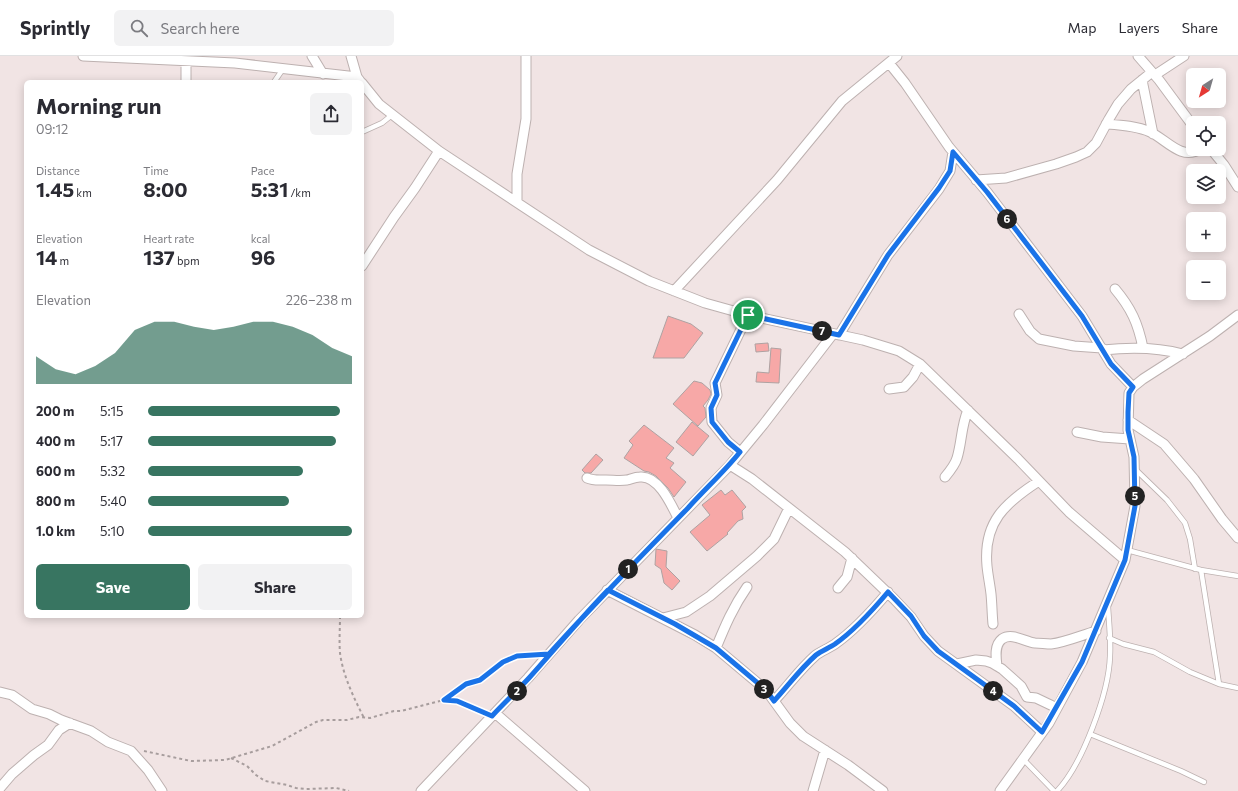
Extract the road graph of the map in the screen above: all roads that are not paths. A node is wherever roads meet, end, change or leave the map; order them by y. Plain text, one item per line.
1 (83, 56) edge
2 (312, 56) edge
3 (351, 56) edge
4 (526, 56) edge
5 (898, 56) edge
6 (1138, 56) edge
7 (1184, 56) edge
8 (233, 60) edge
9 (186, 61) junction
10 (889, 63) junction
11 (283, 69) junction
12 (1153, 73) junction
13 (323, 74) junction
14 (186, 80) edge
15 (275, 80) edge
16 (355, 80) edge
17 (360, 80) edge
18 (1142, 80) junction
19 (364, 86) edge
20 (392, 115) junction
21 (1186, 117) edge
22 (1106, 124) junction
23 (364, 131) edge
24 (1153, 134) junction
25 (439, 151) junction
26 (953, 152) junction
27 (1186, 152) edge
28 (1217, 156) edge
29 (976, 180) junction
30 (1238, 187) edge
31 (517, 202) junction
32 (364, 263) edge
33 (1115, 289) dead end
34 (674, 291) junction
35 (1019, 314) dead end
36 (748, 315) junction
37 (1238, 315) edge
38 (836, 334) junction
39 (1143, 348) junction
40 (1103, 349) junction
41 (1183, 354) junction
42 (920, 364) junction
43 (1133, 387) junction
44 (889, 389) dead end
45 (968, 410) junction
46 (1128, 420) junction
47 (1077, 432) dead end
48 (1130, 438) junction
49 (740, 452) junction
50 (730, 465) junction
51 (1134, 468) junction
52 (945, 477) dead end
53 (587, 478) dead end
54 (1039, 481) junction
55 (789, 508) junction
56 (678, 518) junction
57 (1238, 538) edge
58 (1127, 550) junction
59 (852, 558) junction
60 (1125, 560) junction
61 (1198, 570) junction
62 (1238, 576) edge
63 (747, 587) dead end
64 (838, 588) dead end
65 (608, 590) junction
66 (888, 592) junction
67 (1108, 602) junction
68 (663, 618) junction
69 (993, 624) dead end
70 (1096, 631) junction
71 (1109, 638) junction
72 (716, 648) junction
73 (957, 664) junction
74 (997, 666) junction
75 (1219, 684) junction
76 (1238, 688) edge
77 (0, 692) edge
78 (774, 701) junction
79 (1057, 708) junction
80 (494, 715) junction
81 (70, 723) junction
82 (1042, 732) junction
83 (1090, 734) junction
84 (825, 750) junction
85 (1023, 759) junction
86 (1204, 782) dead end
87 (0, 788) edge
88 (162, 791) edge
89 (421, 791) edge
90 (585, 791) edge
91 (813, 791) edge
92 (883, 791) edge
93 (1000, 791) edge
94 (1055, 791) edge

1 - 9 street
2 - 13 street
3 - 17 street
4 - 31 street
5 - 10 street
6 - 12 street
7 - 12 street
8 - 9 street
8 - 11 street
9 - 14 street
10 - 26 street
10 - 34 street
11 - 13 street
11 - 15 lane
12 - 18 street
12 - 21 street
13 - 16 street
18 - 22 street
18 - 24 street
19 - 20 street
20 - 23 lane
20 - 25 street
22 - 24 street
22 - 29 street
24 - 27 street
25 - 31 street
25 - 32 street
26 - 29 street
26 - 38 street
28 - 30 street
29 - 40 street
31 - 34 street
33 - 39 street
34 - 36 street
35 - 40 street
36 - 38 street
36 - 49 street
37 - 41 street
38 - 42 street
38 - 49 street
39 - 40 street
39 - 41 street
40 - 43 street
41 - 43 street
42 - 44 street
42 - 45 street
43 - 46 street
45 - 52 street
45 - 54 street
46 - 48 street
46 - 57 street
47 - 48 street
48 - 51 street
49 - 50 street
50 - 55 street
50 - 56 street
51 - 58 street
51 - 61 lane
53 - 56 street
54 - 60 street
54 - 69 street
55 - 59 street
55 - 68 street
56 - 65 street
58 - 60 street
58 - 61 lane
59 - 64 street
59 - 66 street
60 - 67 street
61 - 62 lane
61 - 75 lane
63 - 72 street
65 - 68 street
65 - 80 street
66 - 73 street
66 - 78 street
67 - 70 street
67 - 71 lane
68 - 72 street
70 - 74 street
70 - 79 street
71 - 75 lane
71 - 83 lane
72 - 78 street
73 - 74 street
73 - 82 street
74 - 79 street
75 - 76 lane
77 - 81 street
78 - 84 street
79 - 82 street
80 - 89 street
80 - 90 street
81 - 87 street
81 - 88 street
82 - 85 street
83 - 86 lane
83 - 94 lane
84 - 91 street
84 - 92 street
85 - 93 street
85 - 94 lane

